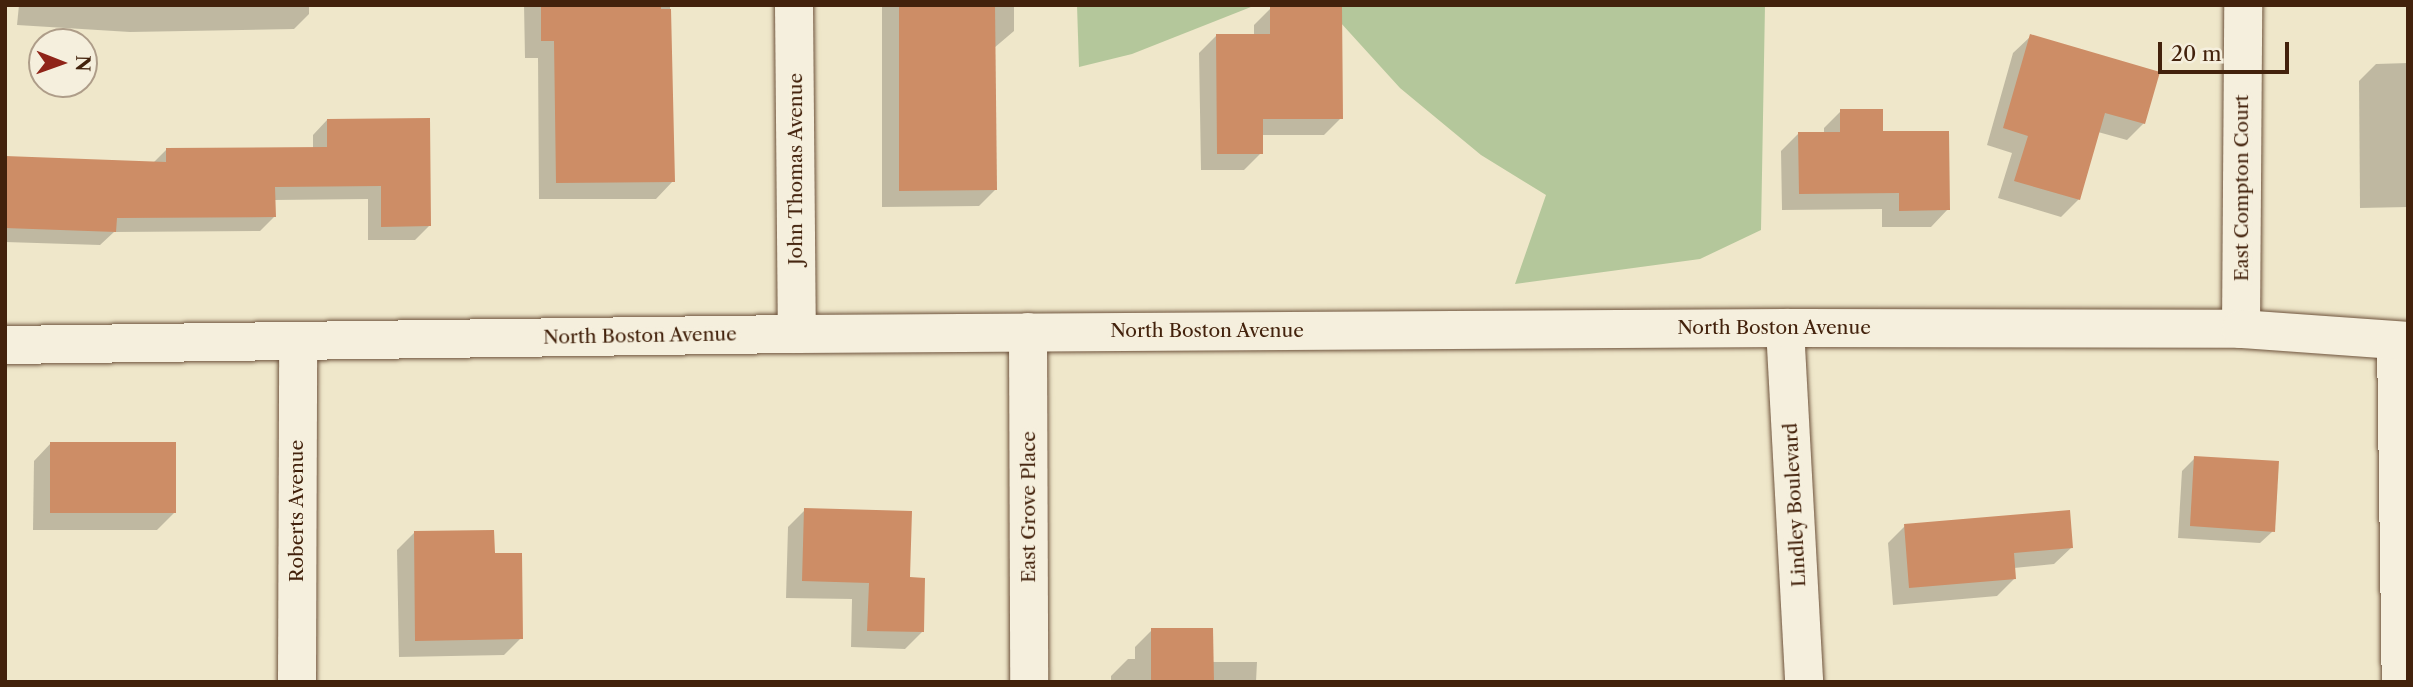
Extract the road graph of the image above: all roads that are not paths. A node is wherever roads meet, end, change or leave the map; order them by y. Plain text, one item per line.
1 (794, 5) edge
2 (2243, 5) edge
3 (1785, 328) junction
4 (2241, 329) junction
5 (1028, 332) junction
6 (797, 334) junction
7 (298, 341) junction
8 (2402, 342) edge
9 (5, 345) edge
10 (297, 682) edge
11 (1029, 682) edge
12 (1804, 682) edge
13 (2401, 682) edge

1 - 6 street, John Thomas Avenue
2 - 4 street, East Compton Court
3 - 4 street, North Boston Avenue
3 - 5 street, North Boston Avenue
3 - 12 street, Lindley Boulevard
4 - 8 street, North Boston Avenue
5 - 6 street, North Boston Avenue
5 - 11 street, East Grove Place
6 - 7 street, North Boston Avenue
7 - 9 street, North Boston Avenue
7 - 10 street, Roberts Avenue
8 - 13 street

